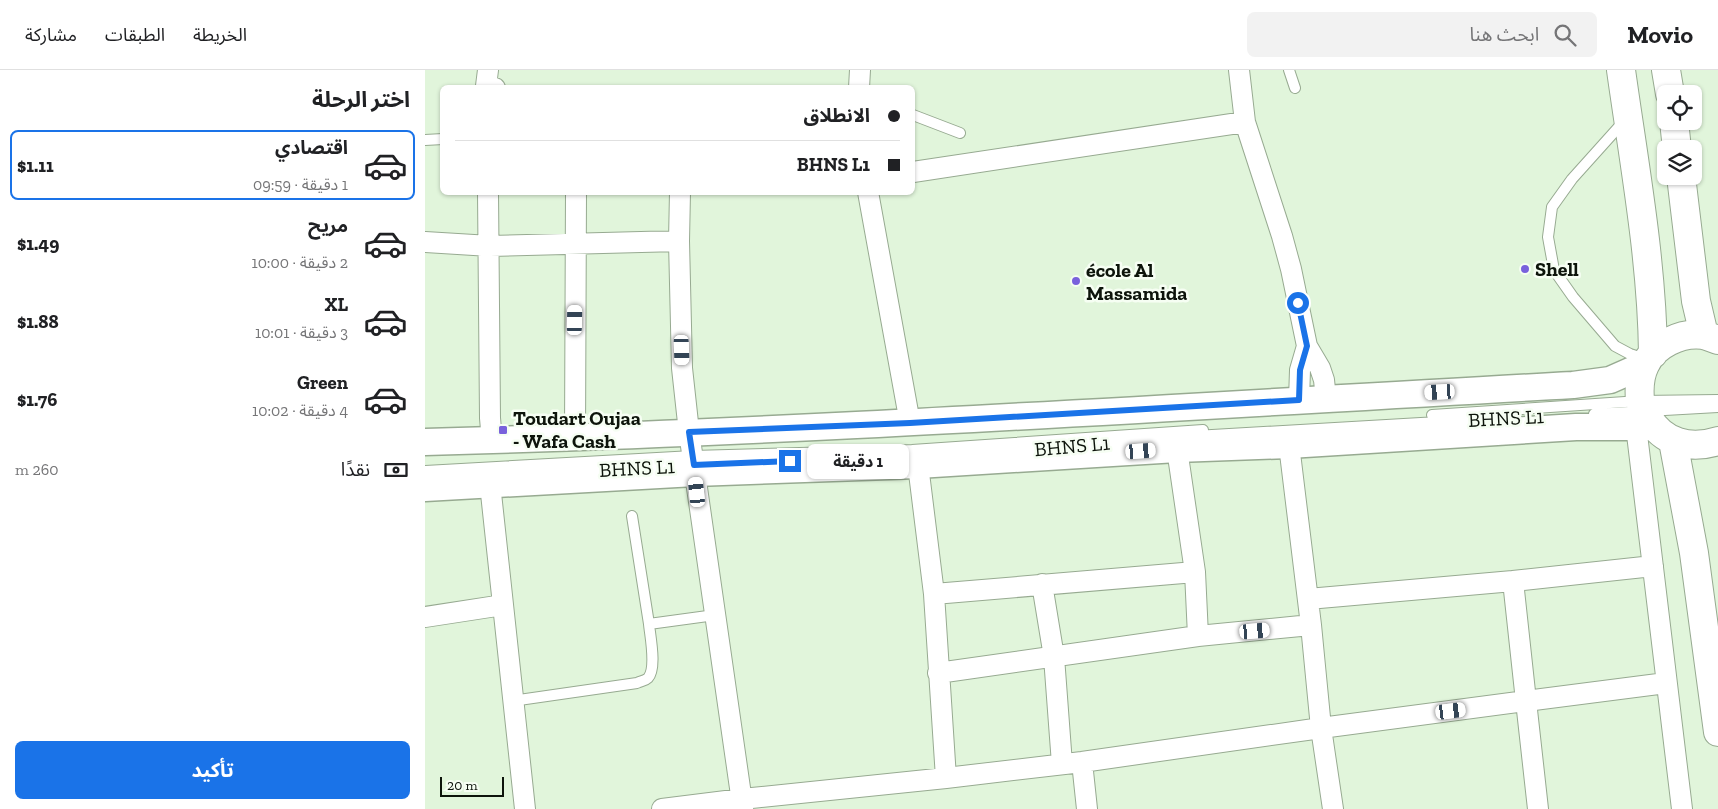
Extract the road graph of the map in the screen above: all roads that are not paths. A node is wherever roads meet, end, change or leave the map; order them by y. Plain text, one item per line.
1 (860, 70) edge
2 (1239, 70) edge
3 (1289, 70) edge
4 (1621, 70) edge
5 (1666, 70) edge
6 (859, 85) edge
7 (1668, 85) edge
8 (1295, 88) dead end
9 (915, 116) edge
10 (1628, 118) junction
11 (1245, 122) junction
12 (960, 133) dead end
13 (440, 139) edge
14 (425, 140) edge
15 (915, 172) edge
16 (1682, 185) edge
17 (488, 195) edge
18 (576, 195) edge
19 (680, 195) edge
20 (869, 195) edge
21 (679, 241) junction
22 (425, 242) edge
23 (577, 245) junction
24 (489, 246) junction
25 (1711, 337) edge
26 (1307, 346) junction
27 (1649, 360) junction
28 (1326, 399) junction
29 (1299, 400) junction
30 (1718, 400) edge
31 (1718, 407) edge
32 (1650, 421) junction
33 (910, 423) junction
34 (575, 438) junction
35 (492, 440) junction
36 (1718, 441) edge
37 (425, 442) edge
38 (1289, 445) junction
39 (1177, 449) junction
40 (693, 457) junction
41 (918, 465) junction
42 (425, 471) edge
43 (425, 479) edge
44 (490, 484) junction
45 (425, 488) edge
46 (632, 516) dead end
47 (1653, 566) junction
48 (1195, 572) junction
49 (1513, 581) junction
50 (1042, 584) junction
51 (934, 594) junction
52 (1308, 599) junction
53 (503, 605) junction
54 (715, 615) junction
55 (425, 617) edge
56 (649, 624) junction
57 (1311, 626) junction
58 (1198, 636) junction
59 (1054, 657) junction
60 (939, 672) junction
61 (1666, 683) junction
62 (513, 701) junction
63 (1526, 701) junction
64 (1321, 728) junction
65 (1718, 732) edge
66 (1072, 763) junction
67 (947, 778) junction
68 (742, 804) edge
69 (525, 809) edge
70 (662, 809) edge
71 (1087, 809) edge
72 (1333, 809) edge
73 (1538, 809) edge
74 (1682, 809) edge

1 - 6 street
2 - 11 street
3 - 8 lane
4 - 10 highway
5 - 7 highway
9 - 12 lane
10 - 27 highway
10 - 27 lane
11 - 15 street
11 - 26 street
13 - 14 lane
16 - 25 highway
17 - 24 street
18 - 23 street
19 - 21 street
20 - 33 street
21 - 23 street
21 - 40 street
22 - 24 street
23 - 24 street
23 - 34 street
24 - 35 street
25 - 27 highway
26 - 28 street
26 - 29 street
27 - 28 street
27 - 32 highway
28 - 29 street
29 - 33 street
30 - 32 lane, BHNS L1
31 - 32 lane, BHNS L1
32 - 36 highway
32 - 38 street
32 - 40 lane, BHNS L1
32 - 47 street
32 - 65 highway
33 - 40 street
34 - 35 street
34 - 40 street
35 - 37 street
38 - 39 street
38 - 52 street
39 - 41 street
39 - 48 street
40 - 41 street
40 - 42 lane, BHNS L1
40 - 43 lane, BHNS L1
40 - 44 street
40 - 54 street
41 - 51 street
44 - 45 street
44 - 53 street
46 - 56 lane
47 - 49 street
47 - 61 street
48 - 50 street
48 - 58 street
49 - 52 street
49 - 63 street
50 - 51 street
50 - 59 street
51 - 60 street
52 - 57 street
53 - 55 street
53 - 62 street
54 - 56 lane
54 - 68 street
56 - 62 lane
57 - 58 street
57 - 64 street
58 - 59 street
59 - 60 street
59 - 66 street
60 - 67 street
61 - 63 street
61 - 74 street
62 - 69 street
63 - 64 street
63 - 73 street
64 - 66 street
64 - 72 street
66 - 67 street
66 - 71 street
67 - 68 street
68 - 70 street

